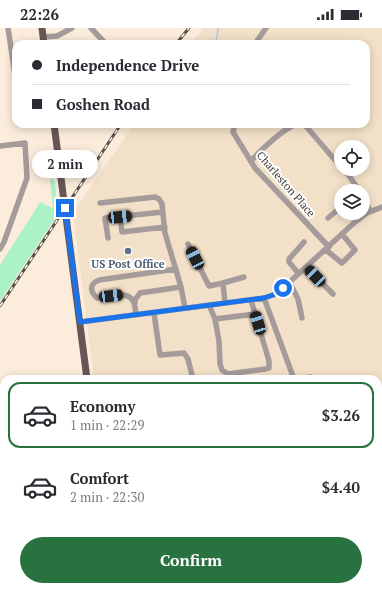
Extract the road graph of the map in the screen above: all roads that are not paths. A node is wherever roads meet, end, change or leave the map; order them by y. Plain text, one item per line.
1 (8, 28) edge
2 (42, 28) edge
3 (72, 28) edge
4 (91, 28) edge
5 (266, 28) edge
6 (44, 40) edge
7 (46, 40) edge
8 (102, 40) edge
9 (258, 40) edge
10 (12, 50) edge
11 (55, 128) edge
12 (234, 128) edge
13 (288, 128) edge
14 (307, 128) edge
15 (0, 146) edge
16 (334, 159) edge
17 (251, 161) junction
18 (100, 203) dead end
19 (382, 207) edge
20 (370, 211) edge
21 (163, 212) junction
22 (334, 213) edge
23 (120, 217) junction
24 (328, 218) dead end
25 (359, 220) edge
26 (165, 227) junction
27 (342, 234) junction
28 (108, 238) dead end
29 (304, 242) dead end
30 (188, 244) dead end
31 (327, 248) junction
32 (0, 249) edge
33 (306, 267) junction
34 (176, 269) junction
35 (299, 274) junction
36 (244, 277) dead end
37 (223, 283) junction
38 (290, 283) junction
39 (181, 287) junction
40 (333, 294) dead end
41 (264, 298) junction
42 (251, 300) junction
43 (135, 303) junction
44 (225, 303) junction
45 (209, 305) junction
46 (185, 308) junction
47 (154, 312) junction
48 (255, 314) junction
49 (136, 315) junction
50 (302, 318) dead end
51 (215, 319) junction
52 (80, 322) junction
53 (87, 375) edge
54 (192, 375) edge
55 (293, 375) edge

1 - 10 street
2 - 6 main road
3 - 7 street
4 - 8 street
5 - 9 street
11 - 52 main road
12 - 17 street, Charleston Place
13 - 17 street
14 - 16 street
15 - 32 street
17 - 31 street, Charleston Place
18 - 21 street
19 - 20 street
21 - 23 street
21 - 26 street
22 - 24 street
23 - 26 street
23 - 28 street
25 - 27 street
26 - 34 street
27 - 31 street
27 - 31 street, Charleston Place
29 - 35 street
30 - 37 street
31 - 33 street
33 - 35 street
33 - 40 street
34 - 39 street
34 - 43 street
35 - 38 street
36 - 37 street
37 - 44 street
38 - 41 street
38 - 50 street
39 - 43 street
39 - 46 street
41 - 42 street
41 - 55 street
42 - 44 street
42 - 48 street
43 - 49 street
44 - 45 street
45 - 46 street
45 - 51 street
46 - 47 street
47 - 49 street
47 - 54 street
48 - 51 street
48 - 51 street
49 - 52 street
52 - 53 main road

